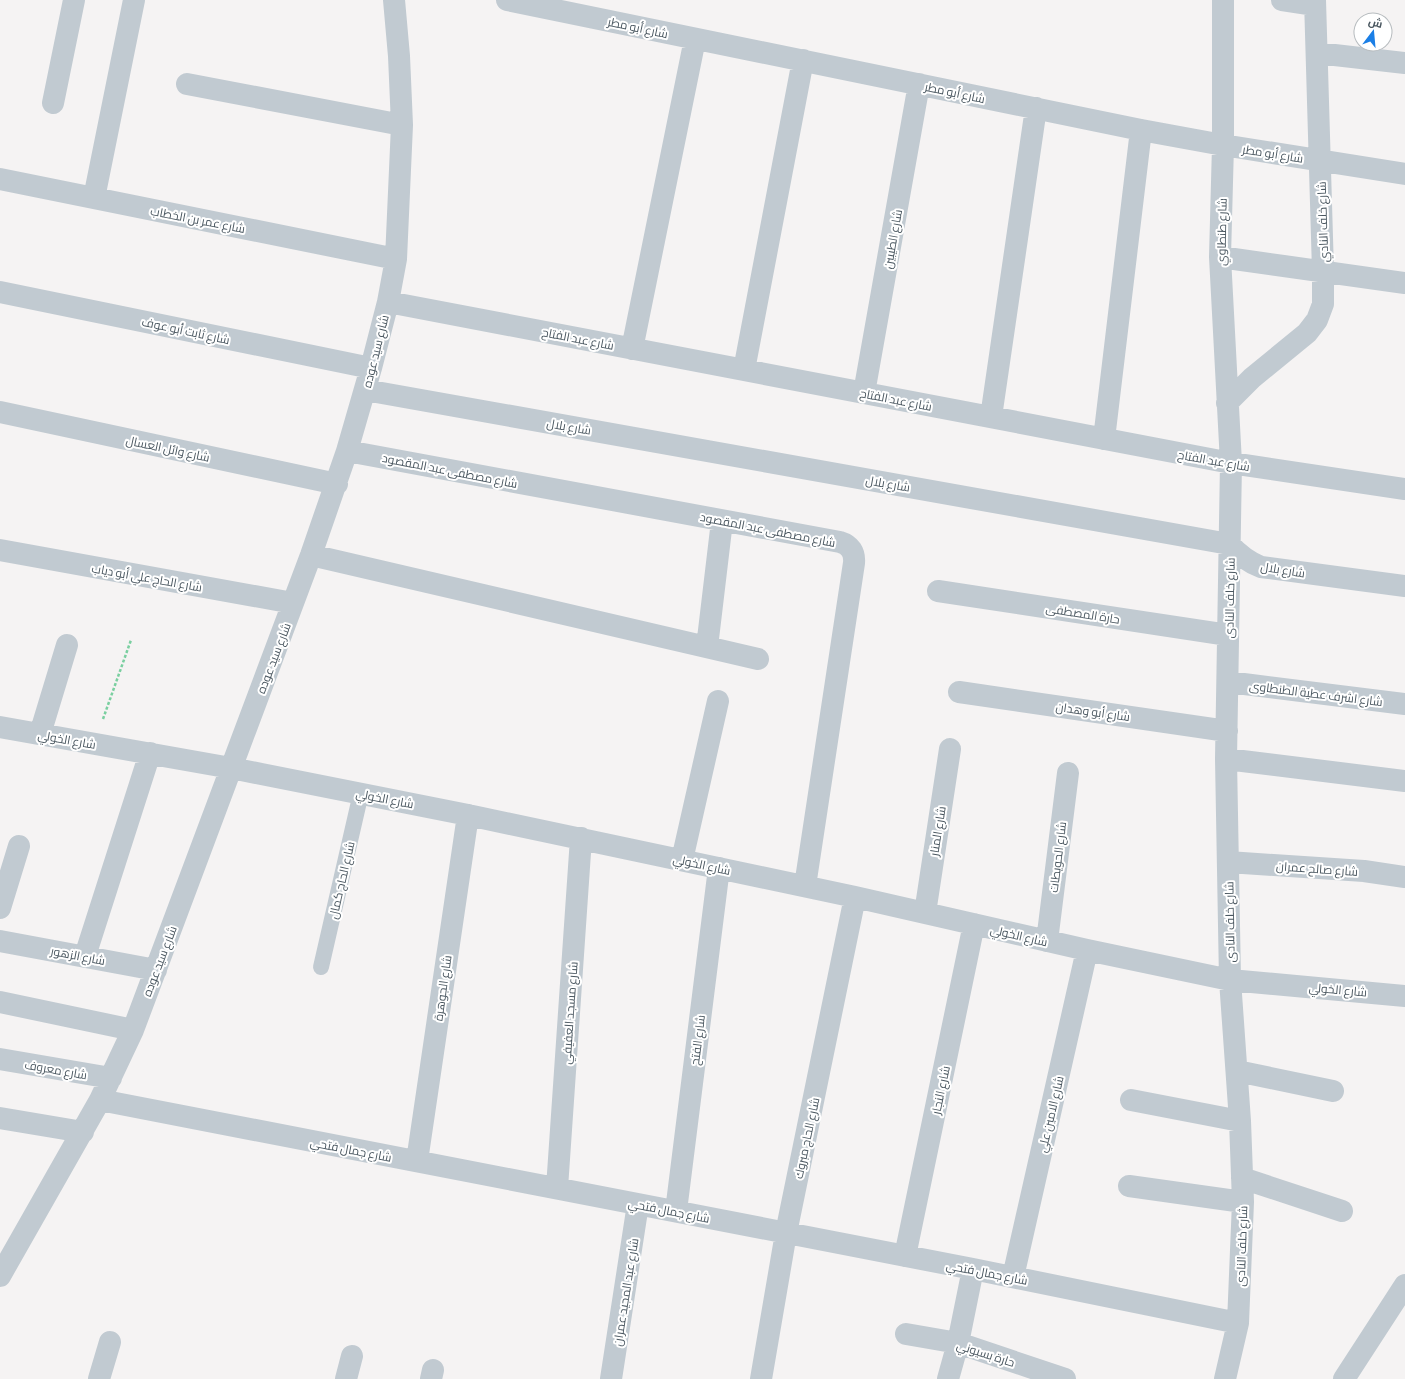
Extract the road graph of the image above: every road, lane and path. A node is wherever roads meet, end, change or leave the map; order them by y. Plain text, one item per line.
1 (74, 0) edge
2 (134, 0) edge
3 (394, 0) edge
4 (507, 0) edge
5 (1223, 0) edge
6 (1282, 0) edge
7 (1315, 2) edge
8 (695, 39) junction
9 (1316, 54) junction
10 (803, 60) junction
11 (1405, 63) edge
12 (187, 84) dead end
13 (919, 84) junction
14 (53, 103) dead end
15 (1036, 108) junction
16 (402, 125) junction
17 (1141, 130) junction
18 (1223, 145) junction
19 (1320, 161) junction
20 (1405, 174) edge
21 (0, 179) edge
22 (94, 198) junction
23 (1220, 257) junction
24 (396, 259) junction
25 (1324, 271) junction
26 (1405, 283) edge
27 (0, 292) edge
28 (388, 302) junction
29 (632, 349) junction
30 (371, 368) junction
31 (744, 370) junction
32 (365, 390) junction
33 (864, 393) junction
34 (1227, 403) junction
35 (0, 412) edge
36 (991, 417) junction
37 (1104, 439) junction
38 (347, 451) junction
39 (1231, 463) junction
40 (336, 484) junction
41 (1405, 489) edge
42 (722, 521) junction
43 (1229, 544) junction
44 (0, 550) edge
45 (311, 555) junction
46 (1405, 586) edge
47 (938, 591) dead end
48 (293, 603) junction
49 (1228, 635) junction
50 (131, 640) dead end
51 (67, 645) dead end
52 (707, 647) junction
53 (758, 659) dead end
54 (1228, 682) junction
55 (959, 692) dead end
56 (718, 701) dead end
57 (1405, 704) edge
58 (0, 727) edge
59 (1226, 730) junction
60 (40, 734) junction
61 (95, 744) junction
62 (950, 749) dead end
63 (150, 753) junction
64 (1226, 759) junction
65 (231, 768) junction
66 (1068, 773) dead end
67 (1405, 781) edge
68 (361, 793) junction
69 (468, 815) junction
70 (581, 838) junction
71 (19, 846) dead end
72 (682, 860) junction
73 (1228, 862) junction
74 (719, 868) junction
75 (1405, 877) edge
76 (805, 886) junction
77 (855, 897) junction
78 (0, 908) edge
79 (924, 913) junction
80 (974, 924) junction
81 (0, 940) edge
82 (1047, 941) junction
83 (1087, 950) junction
84 (85, 956) junction
85 (322, 967) dead end
86 (156, 970) junction
87 (1230, 980) junction
88 (1405, 996) edge
89 (0, 1002) edge
90 (133, 1030) junction
91 (0, 1059) edge
92 (1236, 1071) junction
93 (111, 1078) junction
94 (1333, 1091) dead end
95 (100, 1100) junction
96 (1131, 1100) dead end
97 (0, 1118) edge
98 (1240, 1121) junction
99 (83, 1132) junction
100 (416, 1161) junction
101 (1242, 1178) junction
102 (1129, 1186) dead end
103 (557, 1188) junction
104 (1243, 1202) junction
105 (638, 1204) junction
106 (676, 1211) junction
107 (1342, 1211) dead end
108 (786, 1233) junction
109 (905, 1256) junction
110 (973, 1269) junction
111 (0, 1276) edge
112 (1013, 1277) junction
113 (1405, 1285) edge
114 (1238, 1323) junction
115 (906, 1334) dead end
116 (110, 1342) dead end
117 (958, 1343) junction
118 (352, 1356) dead end
119 (99, 1379) edge
120 (346, 1379) edge
121 (611, 1379) edge
122 (761, 1379) edge
123 (948, 1379) edge
124 (1065, 1379) edge
125 (1225, 1379) edge
126 (1344, 1379) edge

1 - 14 street
2 - 22 street
3 - 16 street, شارع سيد عوده
4 - 8 street, شارع أبو مطر
5 - 18 street, شارع طنطاوي
6 - 7 street
7 - 9 street, شارع خلف النادي
8 - 10 street, شارع أبو مطر
8 - 29 street
9 - 11 street
9 - 19 street, شارع خلف النادي
10 - 13 street, شارع أبو مطر
10 - 31 street
12 - 16 street
13 - 15 street, شارع أبو مطر
13 - 33 street, شارع الطيبين
15 - 17 street, شارع أبو مطر
15 - 36 street
16 - 24 street, شارع سيد عوده
17 - 18 street, شارع أبو مطر
17 - 37 street
18 - 19 street, شارع أبو مطر
18 - 23 street, شارع طنطاوي
19 - 20 street, شارع أبو مطر
19 - 25 street, شارع خلف النادي
21 - 22 street, شارع عمر بن الخطاب
22 - 24 street, شارع عمر بن الخطاب
23 - 25 street
23 - 34 street, شارع طنطاوي
24 - 28 street, شارع سيد عوده
25 - 26 street
25 - 34 street, شارع خلف النادي
27 - 30 street, شارع ثابت أبو عوف
28 - 29 street, شارع عبد الفتاح
28 - 30 street, شارع سيد عوده
29 - 31 street, شارع عبد الفتاح
30 - 32 street, شارع سيد عوده
31 - 33 street, شارع عبد الفتاح
32 - 38 street, شارع سيد عوده
32 - 43 street, شارع بلال
33 - 36 street, شارع عبد الفتاح
34 - 39 street, شارع طنطاوي
35 - 40 street, شارع وائل العسال
36 - 37 street, شارع عبد الفتاح
37 - 39 street, شارع عبد الفتاح
38 - 40 street, شارع سيد عوده
38 - 42 street, شارع مصطفى عبد المقصود
39 - 41 street, شارع عبد الفتاح
39 - 43 street, شارع خلف النادى
40 - 45 street, شارع سيد عوده
42 - 52 street
42 - 76 street, شارع مصطفى عبد المقصود
43 - 46 street, شارع بلال
43 - 49 street, شارع خلف النادى
44 - 48 street, شارع الحاج علي أبو دياب
45 - 48 street, شارع سيد عوده
45 - 52 street
47 - 49 street, حارة المصطفى
48 - 65 street, شارع سيد عوده
49 - 54 street, شارع خلف النادى
50 - 61 path
51 - 60 street
52 - 53 street
54 - 57 street, شارع اشرف عطية الطنطاوى
54 - 59 street, شارع خلف النادى
55 - 59 street, شارع أبو وهدان
56 - 72 street
58 - 60 street, شارع الخولي
59 - 64 street, شارع خلف النادى
60 - 61 street, شارع الخولي
61 - 63 street, شارع الخولي
62 - 79 street, شارع المنار
63 - 65 street, شارع الخولي
63 - 84 street
64 - 67 street
64 - 73 street, شارع خلف النادى
65 - 68 street, شارع الخولي
65 - 86 street, شارع سيد عوده
66 - 82 street, شارع الحويطات
68 - 69 street, شارع الخولي
68 - 85 lane, شارع الحاج كمال
69 - 70 street, شارع الخولي
69 - 100 street, شارع الجوهرة
70 - 72 street, شارع الخولي
70 - 103 street, شارع مسجد العفيفي
71 - 78 street
72 - 74 street, شارع الخولي
73 - 75 street, شارع صالح عمران
73 - 87 street, شارع خلف النادى
74 - 76 street, شارع الخولي
74 - 106 street, شارع الفتح
76 - 77 street, شارع الخولي
77 - 79 street, شارع الخولي
77 - 108 street, شارع الحاج مبروك
79 - 80 street, شارع الخولي
80 - 82 street, شارع الخولي
80 - 109 street, شارع النجار
81 - 84 street, شارع الزهور
82 - 83 street, شارع الخولي
83 - 87 street, شارع الخولي
83 - 112 street, شارع الامين علي
84 - 86 street, شارع الزهور
86 - 90 street, شارع سيد عوده
87 - 88 street, شارع الخولي
87 - 92 street, شارع خلف النادى
89 - 90 street
90 - 93 street, شارع سيد عوده
91 - 93 street, شارع معروف
92 - 94 street
92 - 98 street, شارع خلف النادى
93 - 95 street, شارع سيد عوده
95 - 99 street, شارع سيد عوده
95 - 100 street, شارع جمال فتحي
96 - 98 street
97 - 99 street
98 - 101 street, شارع خلف النادى
99 - 111 street, شارع سيد عوده
100 - 103 street, شارع جمال فتحي
101 - 104 street, شارع خلف النادى
101 - 107 street
102 - 104 street
103 - 105 street, شارع جمال فتحي
104 - 114 street, شارع خلف النادى
105 - 106 street, شارع جمال فتحي
105 - 121 street, شارع عبد المجيد عمران
106 - 108 street, شارع جمال فتحي
108 - 109 street, شارع جمال فتحي
108 - 122 street, شارع الحاج مبروك
109 - 110 street, شارع جمال فتحي
110 - 112 street, شارع جمال فتحي
110 - 117 street
112 - 114 street, شارع جمال فتحي
113 - 126 street
114 - 125 street, شارع خلف النادى
115 - 117 street, حارة بسيوني
116 - 119 street
117 - 123 street
117 - 124 street, حارة بسيوني
118 - 120 street

